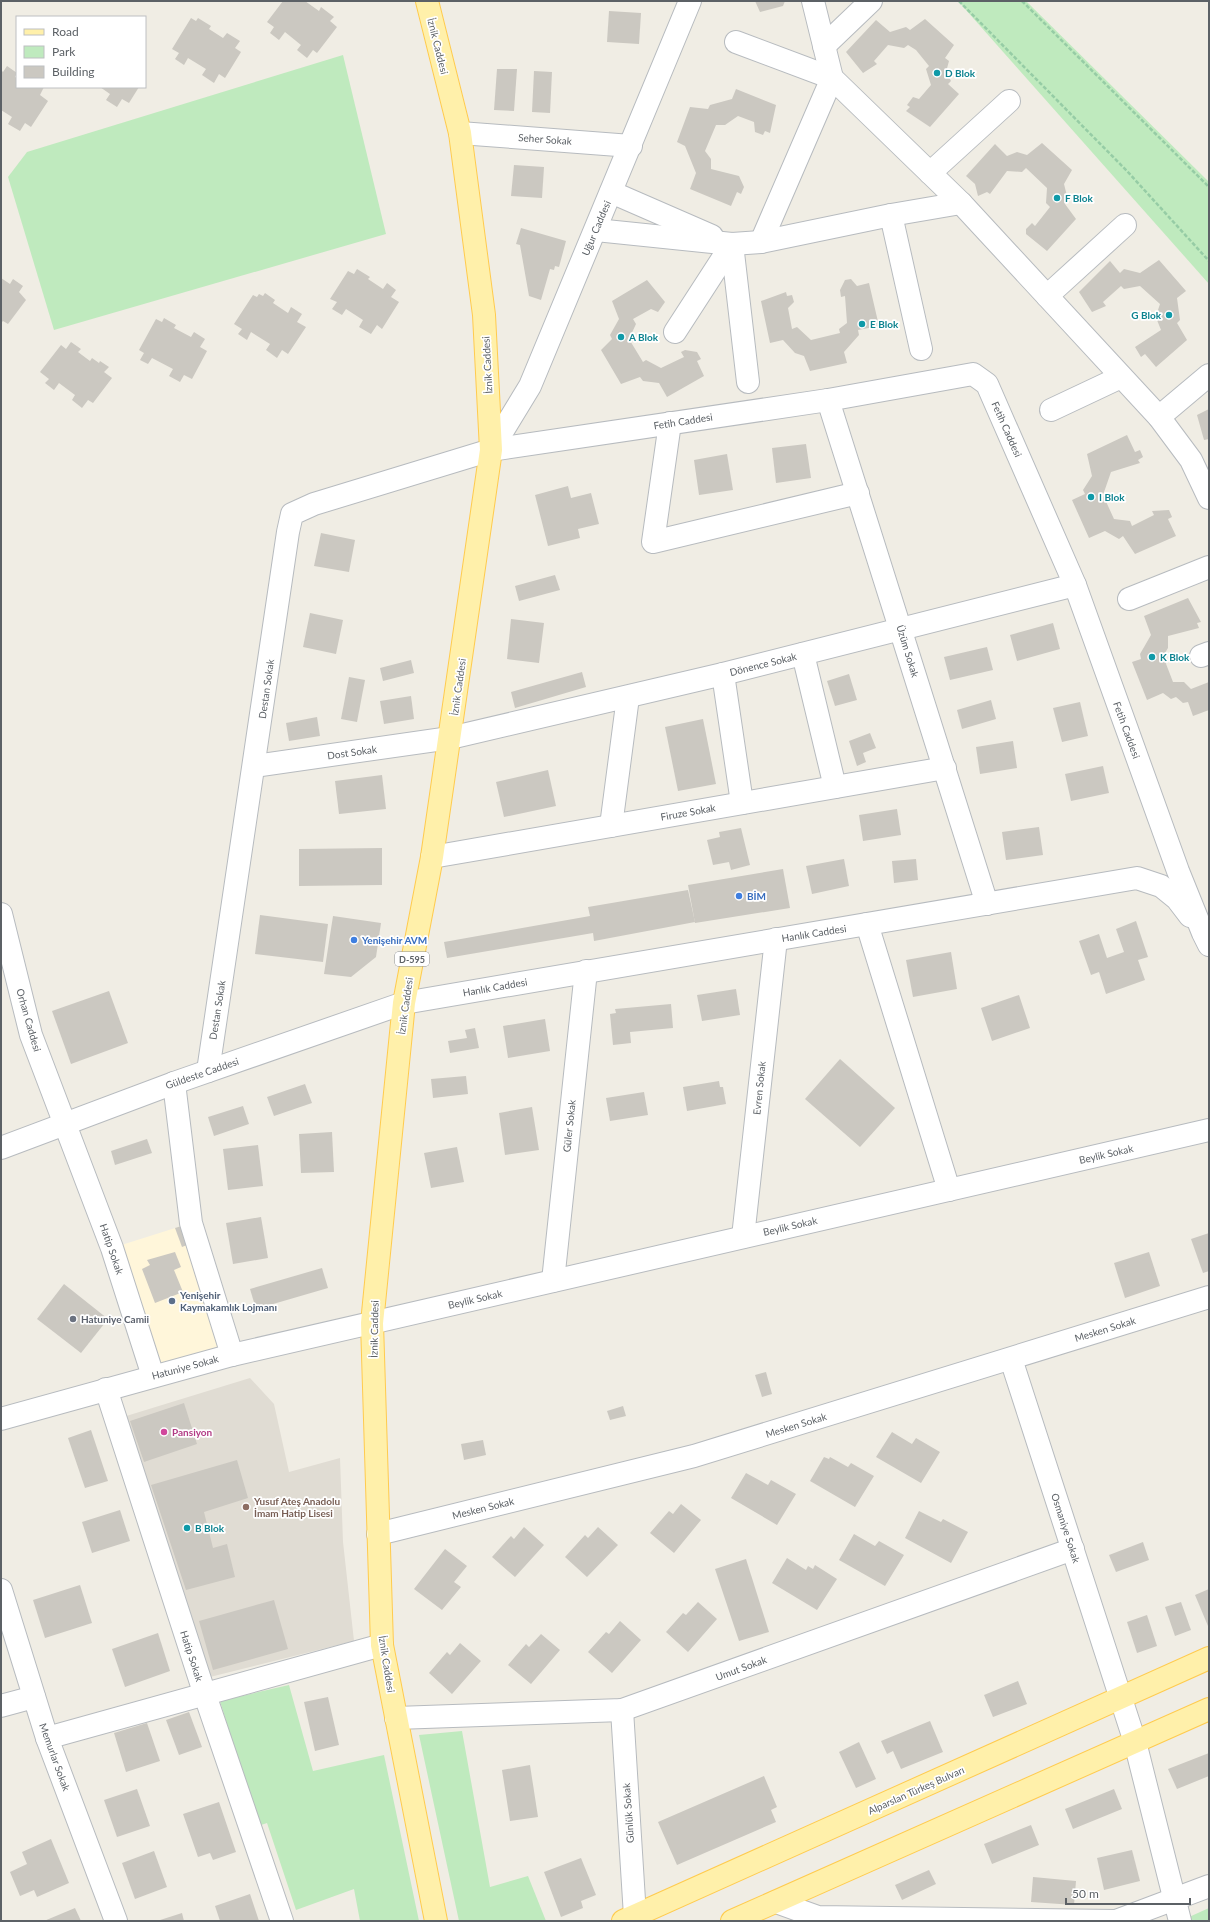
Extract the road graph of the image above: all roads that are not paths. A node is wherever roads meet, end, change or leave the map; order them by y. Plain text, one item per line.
1 (427, 1) edge
2 (690, 1) edge
3 (813, 1) edge
4 (871, 1) edge
5 (736, 42) dead end
6 (824, 46) junction
7 (832, 78) junction
8 (1009, 101) dead end
9 (460, 133) junction
10 (631, 146) junction
11 (930, 174) junction
12 (611, 192) junction
13 (960, 203) junction
14 (891, 215) junction
15 (1125, 225) dead end
16 (596, 230) junction
17 (761, 242) junction
18 (732, 244) junction
19 (1047, 296) junction
20 (676, 332) dead end
21 (921, 349) dead end
22 (1209, 375) edge
23 (1121, 377) junction
24 (748, 382) dead end
25 (828, 400) junction
26 (1051, 410) dead end
27 (1159, 417) junction
28 (670, 423) junction
29 (491, 450) junction
30 (858, 493) junction
31 (1209, 498) edge
32 (1209, 567) edge
33 (1075, 585) junction
34 (1129, 599) dead end
35 (902, 630) junction
36 (803, 654) junction
37 (723, 674) junction
38 (628, 696) junction
39 (450, 738) junction
40 (254, 766) junction
41 (945, 768) junction
42 (835, 787) junction
43 (742, 803) junction
44 (611, 826) junction
45 (432, 858) junction
46 (1178, 871) junction
47 (1137, 878) junction
48 (987, 904) junction
49 (1, 914) edge
50 (867, 924) junction
51 (776, 939) junction
52 (1206, 939) edge
53 (586, 971) junction
54 (404, 1003) junction
55 (208, 1071) junction
56 (174, 1083) junction
57 (65, 1123) junction
58 (1209, 1130) edge
59 (1, 1148) edge
60 (949, 1190) junction
61 (743, 1237) junction
62 (553, 1281) junction
63 (1209, 1297) edge
64 (372, 1323) junction
65 (232, 1355) junction
66 (1011, 1359) junction
67 (153, 1376) junction
68 (106, 1389) junction
69 (1, 1419) edge
70 (378, 1534) junction
71 (1072, 1549) junction
72 (1, 1590) edge
73 (382, 1645) junction
74 (1209, 1658) edge
75 (205, 1695) junction
76 (34, 1697) junction
77 (1120, 1698) junction
78 (1, 1706) edge
79 (1209, 1709) edge
80 (622, 1710) junction
81 (396, 1718) junction
82 (47, 1738) junction
83 (1135, 1742) junction
84 (1209, 1886) edge
85 (1174, 1900) junction
86 (776, 1902) junction
87 (629, 1919) edge
88 (818, 1919) edge
89 (116, 1921) edge
90 (282, 1921) edge
91 (436, 1921) edge
92 (732, 1921) edge
93 (1180, 1921) edge

1 - 9 main road, İznik Caddesi / D-595
2 - 10 street, Uğur Caddesi
3 - 6 street
4 - 6 street
5 - 7 street
6 - 7 street
7 - 11 street
7 - 17 street
8 - 11 street
9 - 10 street, Seher Sokak
9 - 29 main road, İznik Caddesi / D-595
10 - 12 street, Uğur Caddesi
11 - 13 street
12 - 16 street, Uğur Caddesi
12 - 18 street
13 - 14 street
13 - 19 street
14 - 17 street
14 - 21 street
15 - 19 street
16 - 18 street
16 - 29 street, Uğur Caddesi
17 - 18 street
18 - 20 street
18 - 24 street
19 - 23 street
22 - 27 street
23 - 26 street
23 - 27 street
25 - 28 street, Fetih Caddesi
25 - 30 street, Üzüm Sokak
25 - 33 street, Fetih Caddesi
27 - 31 street
28 - 29 street, Fetih Caddesi
28 - 30 street
29 - 39 main road, İznik Caddesi / D-595
29 - 40 street, Destan Sokak
30 - 35 street, Üzüm Sokak
32 - 34 street
33 - 35 street, Dönence Sokak
33 - 46 street, Fetih Caddesi
35 - 36 street, Dönence Sokak
35 - 41 street, Üzüm Sokak
36 - 37 street, Dönence Sokak
36 - 42 street
37 - 38 street, Dönence Sokak
37 - 43 street
38 - 39 street, Dönence Sokak
38 - 44 street
39 - 40 street, Dost Sokak
39 - 45 main road, İznik Caddesi / D-595
40 - 55 street, Destan Sokak
41 - 42 street, Firuze Sokak
41 - 48 street, Üzüm Sokak
42 - 43 street, Firuze Sokak
43 - 44 street, Firuze Sokak
44 - 45 street, Firuze Sokak
45 - 54 main road, İznik Caddesi / D-595
46 - 47 street
46 - 52 street, Fetih Caddesi
47 - 48 street, Hanlık Caddesi
47 - 52 street, Hanlık Caddesi
48 - 50 street, Hanlık Caddesi
49 - 57 street, Orhan Caddesi
50 - 51 street, Hanlık Caddesi
50 - 60 street
51 - 53 street, Hanlık Caddesi
51 - 61 street, Evren Sokak
53 - 54 street, Hanlık Caddesi
53 - 62 street, Güler Sokak
54 - 55 street, Güldeste Caddesi
54 - 64 main road, İznik Caddesi / D-595
55 - 56 street, Güldeste Caddesi
56 - 57 street, Güldeste Caddesi
56 - 65 street
57 - 59 street, Güldeste Caddesi
57 - 67 street, Hatip Sokak
58 - 60 street, Beylik Sokak
60 - 61 street, Beylik Sokak
61 - 62 street, Beylik Sokak
62 - 64 street, Beylik Sokak
63 - 66 street, Mesken Sokak
64 - 65 street, Hatuniye Sokak
64 - 70 main road, İznik Caddesi / D-595
65 - 67 street, Hatuniye Sokak
66 - 70 street, Mesken Sokak
66 - 71 street, Osmaniye Sokak
67 - 68 street, Hatuniye Sokak
68 - 69 street, Hatuniye Sokak
68 - 75 street, Hatip Sokak
70 - 73 main road, İznik Caddesi / D-595
71 - 77 street, Osmaniye Sokak
71 - 80 street, Umut Sokak
72 - 76 street, Memurlar Sokak
73 - 75 street
73 - 81 main road, İznik Caddesi / D-595
74 - 77 main road, Alparslan Türkeş Bulvarı
75 - 82 street
75 - 90 street, Hatip Sokak
76 - 78 street
76 - 82 street, Memurlar Sokak
77 - 83 street, Osmaniye Sokak
77 - 87 main road, Alparslan Türkeş Bulvarı
79 - 83 main road
80 - 81 street, Umut Sokak
80 - 87 street, Günlük Sokak
81 - 91 main road, İznik Caddesi / D-595
82 - 89 street, Memurlar Sokak
83 - 85 street, Osmaniye Sokak
83 - 86 main road
84 - 85 street
85 - 88 street
85 - 93 street, Osmaniye Sokak
86 - 88 street
86 - 92 main road

